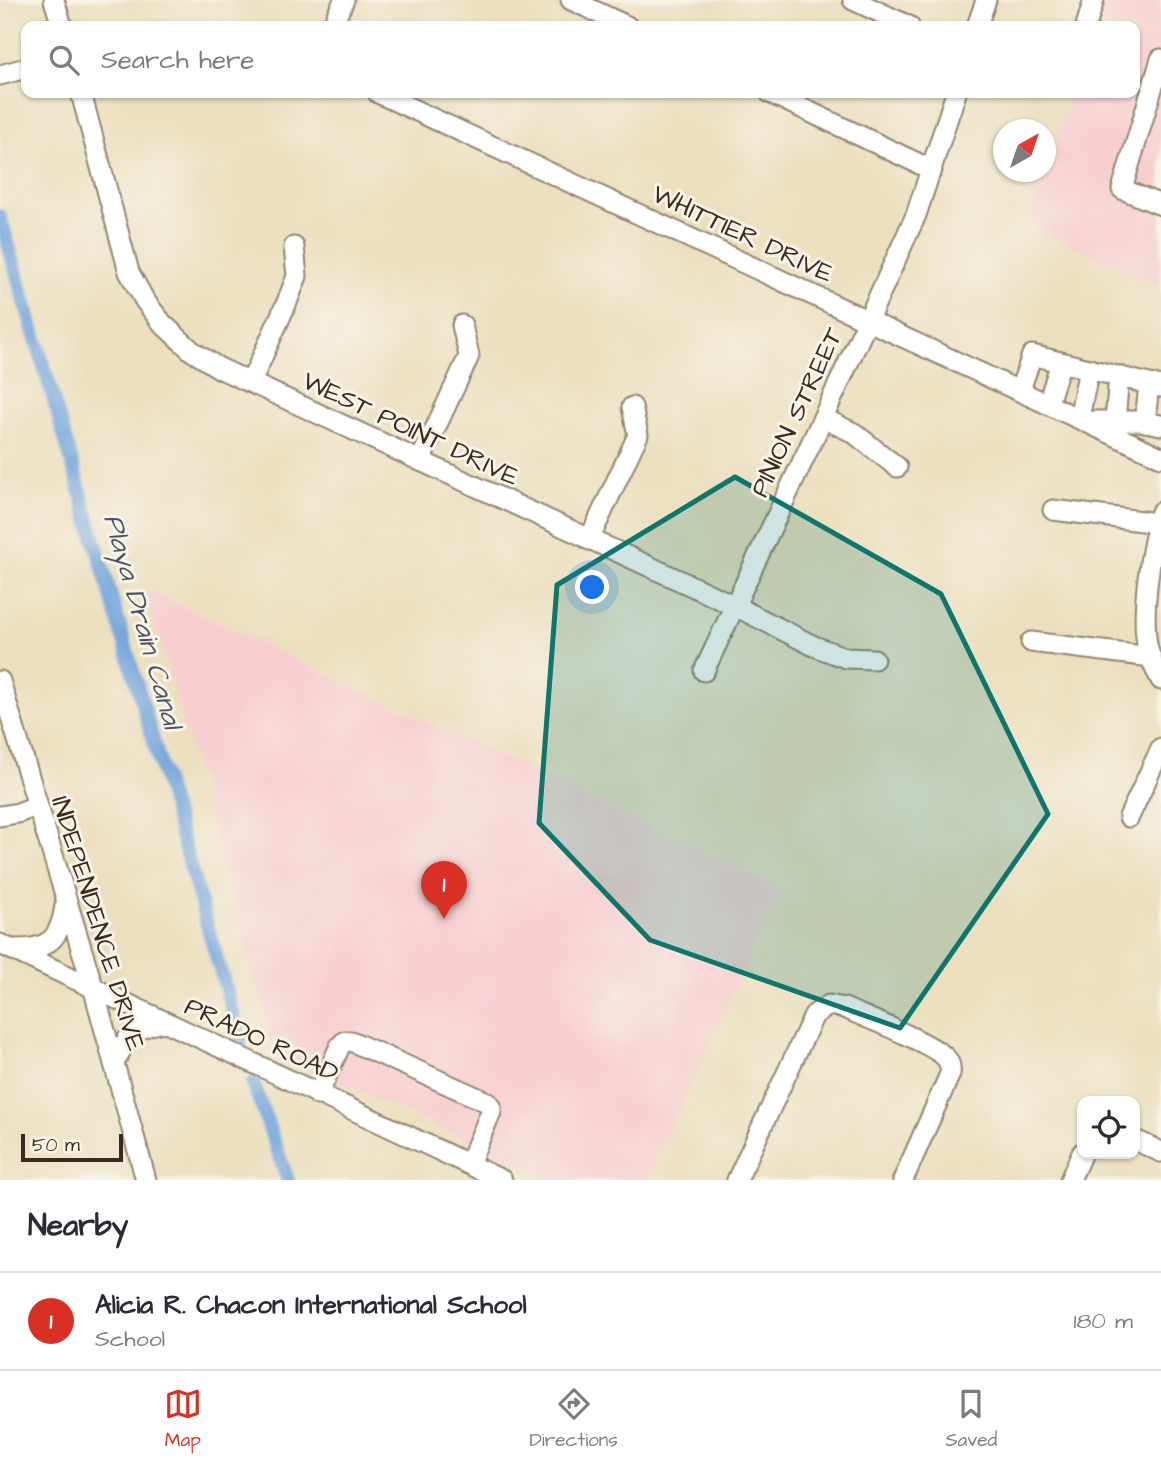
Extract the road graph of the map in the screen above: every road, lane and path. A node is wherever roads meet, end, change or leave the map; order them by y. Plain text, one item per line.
1 (54, 0) edge
2 (344, 0) edge
3 (571, 0) edge
4 (853, 0) edge
5 (986, 0) edge
6 (1094, 0) edge
7 (60, 21) edge
8 (334, 21) edge
9 (616, 21) edge
10 (898, 21) edge
11 (979, 21) edge
12 (1088, 21) edge
13 (1161, 59) edge
14 (21, 69) edge
15 (0, 75) edge
16 (82, 98) edge
17 (389, 98) edge
18 (781, 98) edge
19 (954, 98) edge
20 (932, 170) junction
21 (1161, 205) edge
22 (294, 247) dead end
23 (867, 320) junction
24 (462, 325) dead end
25 (1061, 362) junction
26 (1089, 369) junction
27 (1119, 376) junction
28 (251, 382) junction
29 (1155, 385) edge
30 (1020, 390) junction
31 (1048, 403) junction
32 (632, 407) dead end
33 (823, 418) junction
34 (1082, 419) junction
35 (1115, 421) junction
36 (1153, 424) edge
37 (1161, 457) edge
38 (420, 461) junction
39 (897, 467) dead end
40 (1053, 510) dead end
41 (1159, 518) edge
42 (589, 540) junction
43 (1158, 546) edge
44 (1154, 599) edge
45 (735, 606) junction
46 (1031, 642) dead end
47 (1151, 657) junction
48 (874, 659) dead end
49 (704, 671) dead end
50 (1161, 680) edge
51 (0, 681) edge
52 (1161, 748) edge
53 (36, 806) junction
54 (0, 816) edge
55 (1129, 817) dead end
56 (65, 901) junction
57 (5, 946) edge
58 (93, 987) junction
59 (165, 1022) junction
60 (114, 1063) junction
61 (318, 1094) junction
62 (1140, 1142) edge
63 (1161, 1152) edge
64 (1079, 1159) edge
65 (469, 1164) junction
66 (494, 1178) edge
67 (146, 1180) edge
68 (737, 1180) edge
69 (903, 1180) edge
70 (1070, 1180) edge

1 - 7 street
2 - 8 street
3 - 9 street
4 - 10 street
5 - 11 street
6 - 12 street
13 - 21 street
14 - 15 street
16 - 28 street, WEST POINT DRIVE
17 - 23 street, WHITTIER DRIVE
18 - 20 street
19 - 20 street, PINION STREET
20 - 23 street, PINION STREET
22 - 28 street
23 - 30 street, WHITTIER DRIVE
23 - 33 street, PINION STREET
24 - 38 street
25 - 26 street
25 - 30 street
25 - 31 street
26 - 27 street
26 - 34 street
27 - 29 street
27 - 35 street
28 - 38 street, WEST POINT DRIVE
29 - 36 street
30 - 31 street, WHITTIER DRIVE
31 - 34 street, WHITTIER DRIVE
32 - 42 street
33 - 39 street
33 - 45 street, PINION STREET
34 - 35 street, WHITTIER DRIVE
34 - 37 street, WHITTIER DRIVE
35 - 36 street, WHITTIER DRIVE
38 - 42 street, WEST POINT DRIVE
40 - 41 street
41 - 43 street
42 - 45 street, WEST POINT DRIVE
43 - 44 street
44 - 47 street
45 - 48 street, WEST POINT DRIVE
45 - 49 street, PINION STREET
46 - 47 street
47 - 50 street
51 - 53 street, INDEPENDENCE DRIVE
52 - 55 street
53 - 54 street
53 - 56 street, INDEPENDENCE DRIVE
56 - 57 street
56 - 58 street, INDEPENDENCE DRIVE
57 - 58 street, PRADO ROAD
58 - 59 street, PRADO ROAD
58 - 60 street, INDEPENDENCE DRIVE
59 - 60 street
59 - 61 street, PRADO ROAD
60 - 67 street, INDEPENDENCE DRIVE
61 - 65 street, PRADO ROAD
61 - 65 street
62 - 63 street
64 - 70 street
65 - 66 street, PRADO ROAD
68 - 69 street

